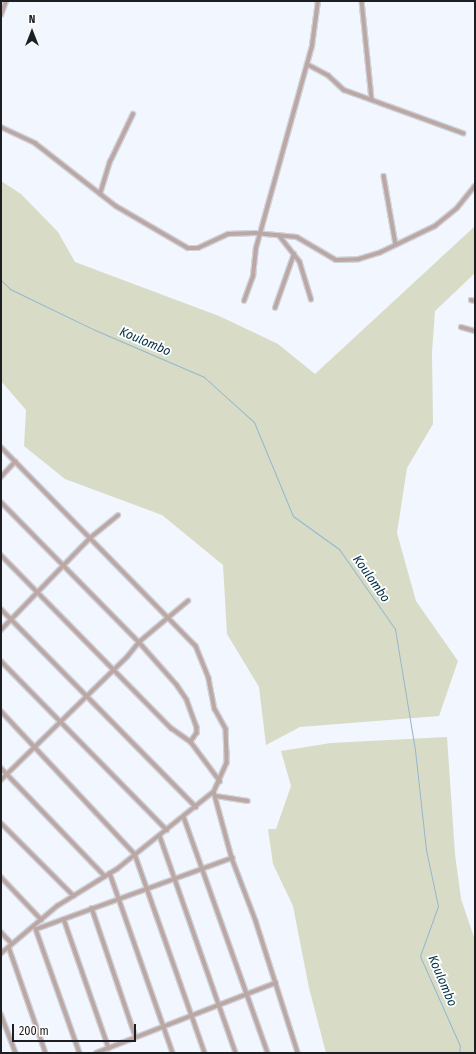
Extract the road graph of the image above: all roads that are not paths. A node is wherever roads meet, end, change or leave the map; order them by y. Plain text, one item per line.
1 (6, 1) edge
2 (318, 1) edge
3 (362, 1) edge
4 (1, 16) edge
5 (307, 64) junction
6 (372, 100) junction
7 (133, 114) dead end
8 (1, 127) edge
9 (463, 133) dead end
10 (384, 176) dead end
11 (475, 186) edge
12 (100, 194) junction
13 (260, 234) junction
14 (278, 235) junction
15 (396, 245) junction
16 (294, 254) junction
17 (310, 299) dead end
18 (244, 300) dead end
19 (275, 308) dead end
20 (461, 327) dead end
21 (475, 331) edge
22 (1, 447) edge
23 (15, 462) junction
24 (1, 477) edge
25 (1, 502) edge
26 (118, 515) dead end
27 (90, 538) junction
28 (1, 555) edge
29 (64, 567) junction
30 (39, 594) junction
31 (188, 602) dead end
32 (1, 609) edge
33 (166, 617) junction
34 (11, 620) junction
35 (1, 630) edge
36 (139, 642) junction
37 (1, 661) edge
38 (114, 670) junction
39 (88, 695) junction
40 (1, 711) edge
41 (60, 721) junction
42 (191, 742) junction
43 (33, 748) junction
44 (1, 768) edge
45 (7, 774) junction
46 (1, 780) edge
47 (220, 781) junction
48 (215, 794) junction
49 (248, 801) dead end
50 (196, 806) junction
51 (184, 817) junction
52 (1, 823) edge
53 (167, 830) junction
54 (160, 836) junction
55 (135, 854) junction
56 (232, 858) junction
57 (204, 868) junction
58 (110, 873) junction
59 (106, 876) junction
60 (1, 877) edge
61 (176, 878) junction
62 (148, 889) junction
63 (74, 896) junction
64 (118, 898) junction
65 (92, 908) junction
66 (64, 919) junction
67 (42, 920) junction
68 (35, 929) junction
69 (1, 932) edge
70 (10, 946) junction
71 (1, 954) edge
72 (276, 983) junction
73 (247, 994) junction
74 (219, 1005) junction
75 (1, 1014) edge
76 (191, 1016) junction
77 (164, 1027) junction
78 (136, 1037) junction
79 (109, 1048) junction
80 (16, 1053) edge
81 (46, 1053) edge
82 (80, 1053) edge
83 (96, 1053) edge
84 (173, 1053) edge
85 (205, 1053) edge
86 (236, 1053) edge
87 (268, 1053) edge
88 (298, 1053) edge

1 - 4 street
2 - 5 street
3 - 6 street
5 - 6 street
5 - 13 street
6 - 9 street
7 - 12 street
8 - 12 street
10 - 15 street
11 - 15 street
12 - 13 street
13 - 14 street
13 - 18 street
14 - 15 street
14 - 16 street
16 - 17 street
16 - 19 street
20 - 21 street
22 - 23 street
23 - 24 street
23 - 27 street
25 - 29 street
26 - 27 street
27 - 29 street
27 - 33 street
28 - 30 street
29 - 30 street
29 - 36 street
30 - 34 street
30 - 38 street
31 - 33 street
32 - 34 street
33 - 36 street
33 - 47 street
34 - 35 street
34 - 39 street
36 - 38 street
36 - 42 street
37 - 41 street
38 - 39 street
38 - 42 street
39 - 41 street
39 - 50 street
40 - 43 street
41 - 43 street
41 - 53 street
42 - 47 street
43 - 45 street
43 - 55 street
44 - 45 street
45 - 46 street
45 - 59 street
47 - 48 street
48 - 49 street
48 - 50 street
48 - 56 street
50 - 51 street
51 - 53 street
51 - 57 street
52 - 63 street
53 - 54 street
54 - 55 street
54 - 61 street
55 - 58 street
55 - 62 street
56 - 57 street
56 - 72 street
57 - 61 street
57 - 73 street
58 - 59 street
58 - 64 street
59 - 63 street
60 - 67 street
61 - 62 street
61 - 74 street
62 - 64 street
62 - 76 street
63 - 67 street
64 - 65 street
64 - 77 street
65 - 66 street
65 - 78 street
66 - 68 street
66 - 79 street
67 - 68 street
68 - 70 street
68 - 82 street
69 - 70 street
70 - 71 street
70 - 81 street
72 - 73 street
72 - 88 street
73 - 74 street
73 - 87 street
74 - 76 street
74 - 86 street
75 - 80 street
76 - 77 street
76 - 85 street
77 - 78 street
77 - 84 street
78 - 79 street
79 - 83 street

